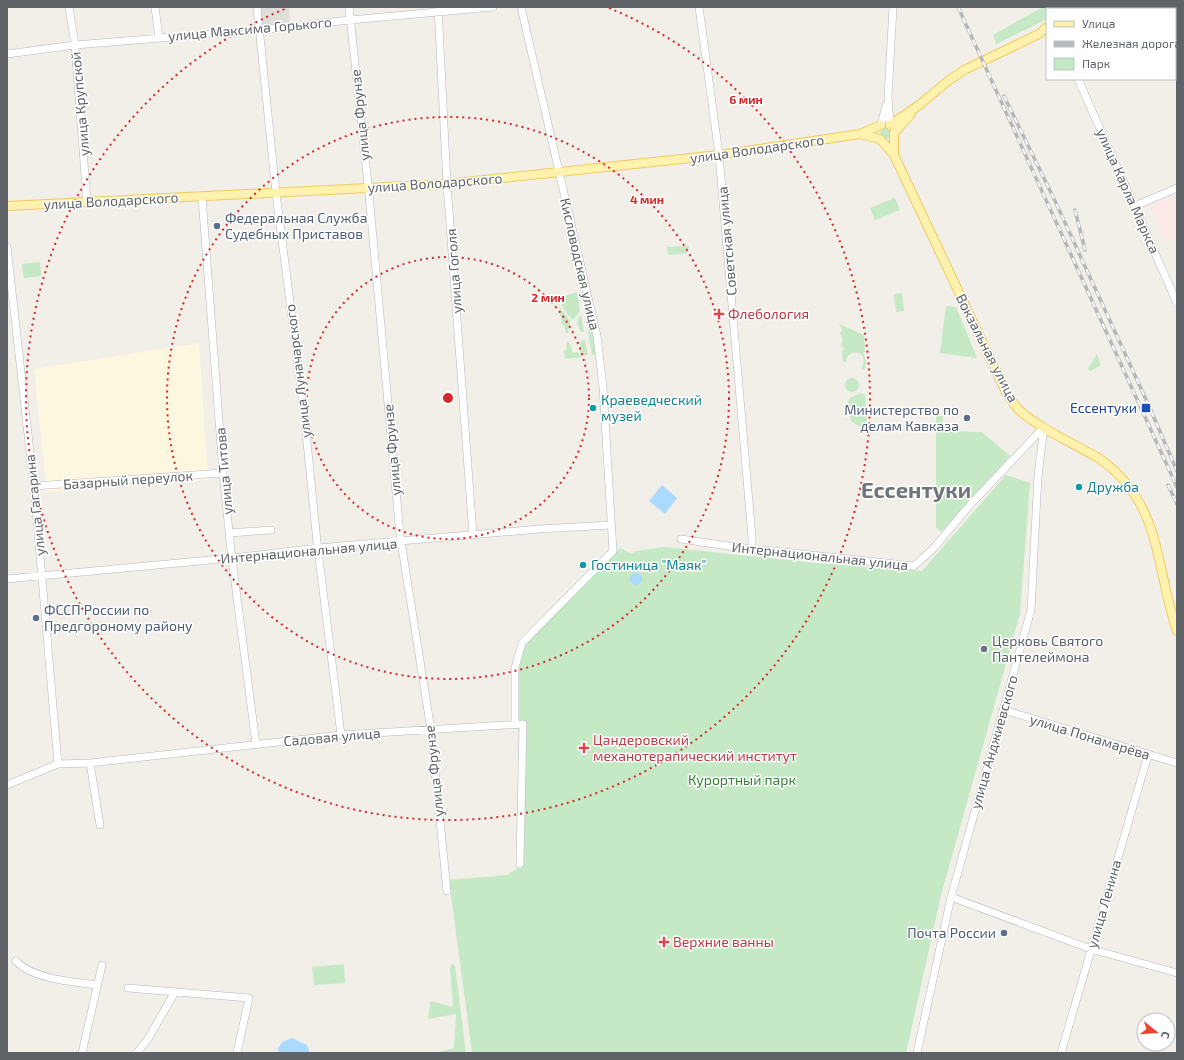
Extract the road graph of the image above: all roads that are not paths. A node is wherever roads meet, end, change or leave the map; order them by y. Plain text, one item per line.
1 (69, 7) edge
2 (155, 7) edge
3 (257, 7) edge
4 (349, 7) edge
5 (493, 7) edge
6 (521, 7) edge
7 (699, 7) edge
8 (893, 7) edge
9 (438, 10) edge
10 (350, 20) junction
11 (260, 30) junction
12 (1043, 34) edge
13 (158, 38) junction
14 (75, 45) junction
15 (7, 54) edge
16 (1078, 80) edge
17 (918, 106) junction
18 (885, 125) junction
19 (894, 133) junction
20 (860, 134) junction
21 (880, 139) junction
22 (719, 155) junction
23 (894, 155) junction
24 (559, 172) junction
25 (447, 184) junction
26 (368, 188) junction
27 (1177, 188) edge
28 (276, 193) junction
29 (202, 197) junction
30 (87, 202) junction
31 (7, 206) edge
32 (1135, 206) junction
33 (7, 247) edge
34 (1177, 303) edge
35 (1044, 427) junction
36 (223, 473) junction
37 (34, 486) junction
38 (611, 525) junction
39 (271, 530) dead end
40 (230, 533) junction
41 (473, 535) junction
42 (681, 539) dead end
43 (401, 542) junction
44 (318, 548) junction
45 (752, 548) junction
46 (232, 558) junction
47 (42, 576) junction
48 (7, 579) edge
49 (1177, 631) edge
50 (1004, 710) junction
51 (515, 724) junction
52 (431, 730) junction
53 (341, 734) junction
54 (256, 744) junction
55 (1148, 755) junction
56 (90, 763) junction
57 (1177, 763) edge
58 (58, 764) junction
59 (7, 785) edge
60 (100, 825) dead end
61 (520, 864) dead end
62 (447, 891) dead end
63 (950, 897) junction
64 (1091, 950) junction
65 (16, 961) dead end
66 (102, 965) dead end
67 (1177, 973) edge
68 (97, 985) junction
69 (128, 988) dead end
70 (175, 992) junction
71 (82, 1053) edge
72 (138, 1053) edge
73 (237, 1053) edge
74 (918, 1053) edge
75 (1061, 1053) edge

1 - 14 street, улица Крупской
2 - 13 street
3 - 11 street, улица Луначарского
4 - 10 street, улица Фрунзе
5 - 9 street, улица Максима Горького
6 - 24 street, Кисловодская улица
7 - 22 street, Советская улица
8 - 18 street
9 - 10 street, улица Максима Горького
9 - 25 street, улица Гоголя
10 - 11 street, улица Максима Горького
10 - 26 street, улица Фрунзе
11 - 13 street, улица Максима Горького
11 - 28 street, улица Луначарского
12 - 17 main road
13 - 14 street, улица Максима Горького
14 - 15 street, улица Максима Горького
14 - 30 street, улица Крупской
16 - 32 street, улица Карла Маркса
17 - 18 main road
17 - 19 main road
18 - 19 main road
18 - 20 main road
18 - 21 main road
19 - 21 main road
19 - 23 main road
20 - 21 main road
20 - 22 main road, улица Володарского
21 - 23 main road
22 - 24 main road, улица Володарского
22 - 45 street, Советская улица
23 - 35 main road, Вокзальная улица
24 - 25 main road, улица Володарского
24 - 38 street, Кисловодская улица
25 - 26 main road, улица Володарского
25 - 41 street, улица Гоголя
26 - 28 main road, улица Володарского
26 - 43 street, улица Фрунзе
27 - 32 street
28 - 29 main road, улица Володарского
28 - 44 street, улица Луначарского
29 - 30 main road, улица Володарского
29 - 36 street, улица Титова
30 - 31 main road, улица Володарского
32 - 34 street, улица Карла Маркса
33 - 37 street, улица Гагарина
35 - 45 street, Интернациональная улица
35 - 49 main road, Вокзальная улица
35 - 50 street, улица Анджиевского
36 - 37 street, Базарный переулок
36 - 40 street, улица Титова
37 - 47 street, улица Гагарина
38 - 41 street, Интернациональная улица
38 - 51 street, Кисловодская улица
39 - 40 street
40 - 46 street, улица Титова
41 - 43 street, Интернациональная улица
42 - 45 street, Интернациональная улица
43 - 44 street, Интернациональная улица
43 - 52 street, улица Фрунзе
44 - 46 street, Интернациональная улица
44 - 53 street, улица Луначарского
46 - 47 street, Интернациональная улица
46 - 54 street, улица Титова
47 - 48 street, Интернациональная улица
47 - 58 street, улица Гагарина
50 - 55 street, улица Понамарёва
50 - 63 street, улица Анджиевского
51 - 52 street, Садовая улица
51 - 61 street
52 - 53 street, Садовая улица
52 - 62 street, улица Фрунзе
53 - 54 street, Садовая улица
54 - 56 street, Садовая улица
55 - 57 street, улица Понамарёва
55 - 64 street, улица Ленина
56 - 58 street, Садовая улица
56 - 60 street
58 - 59 street, Садовая улица
63 - 64 street
63 - 74 street, улица Анджиевского
64 - 67 street
64 - 75 street, улица Ленина
65 - 68 street
66 - 68 street
68 - 71 street
69 - 70 street
70 - 72 street
70 - 73 street

